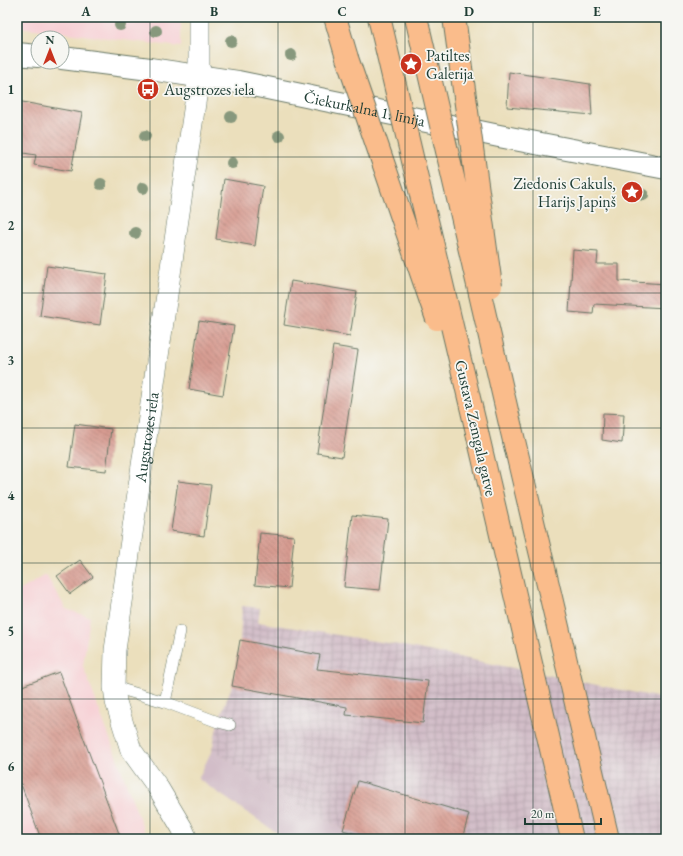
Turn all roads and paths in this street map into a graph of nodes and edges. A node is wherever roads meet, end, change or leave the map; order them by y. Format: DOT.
graph roads {
  1 [pos="199,17"];
  2 [pos="335,17"];
  3 [pos="379,17"];
  4 [pos="416,17"];
  5 [pos="454,17"];
  6 [pos="17,54"];
  7 [pos="30,55"];
  8 [pos="70,59"];
  9 [pos="199,76"];
  10 [pos="666,168"];
  11 [pos="511,428"];
  12 [pos="476,432"];
  13 [pos="180,631"];
  14 [pos="114,687"];
  15 [pos="165,702"];
  16 [pos="230,725"];
  17 [pos="187,839"];
  18 [pos="572,839"];
  19 [pos="608,839"];
  1 -- 9 [label="street, Augstrozes iela"];
  2 -- 12 [label="main road, bridge"];
  3 -- 12 [label="main road, Gustava Zemgala gatve, bridge"];
  4 -- 11 [label="main road, bridge"];
  5 -- 11 [label="main road, bridge"];
  6 -- 7 [label="street"];
  8 -- 9 [label="street, Čiekurkalna 1. līnija"];
  9 -- 10 [label="street, Čiekurkalna 1. līnija"];
  9 -- 14 [label="street, Augstrozes iela"];
  11 -- 19 [label="main road"];
  12 -- 18 [label="main road, Gustava Zemgala gatve"];
  13 -- 15 [label="lane"];
  14 -- 15 [label="lane"];
  14 -- 17 [label="street, Augstrozes iela"];
  15 -- 16 [label="lane"];
}
